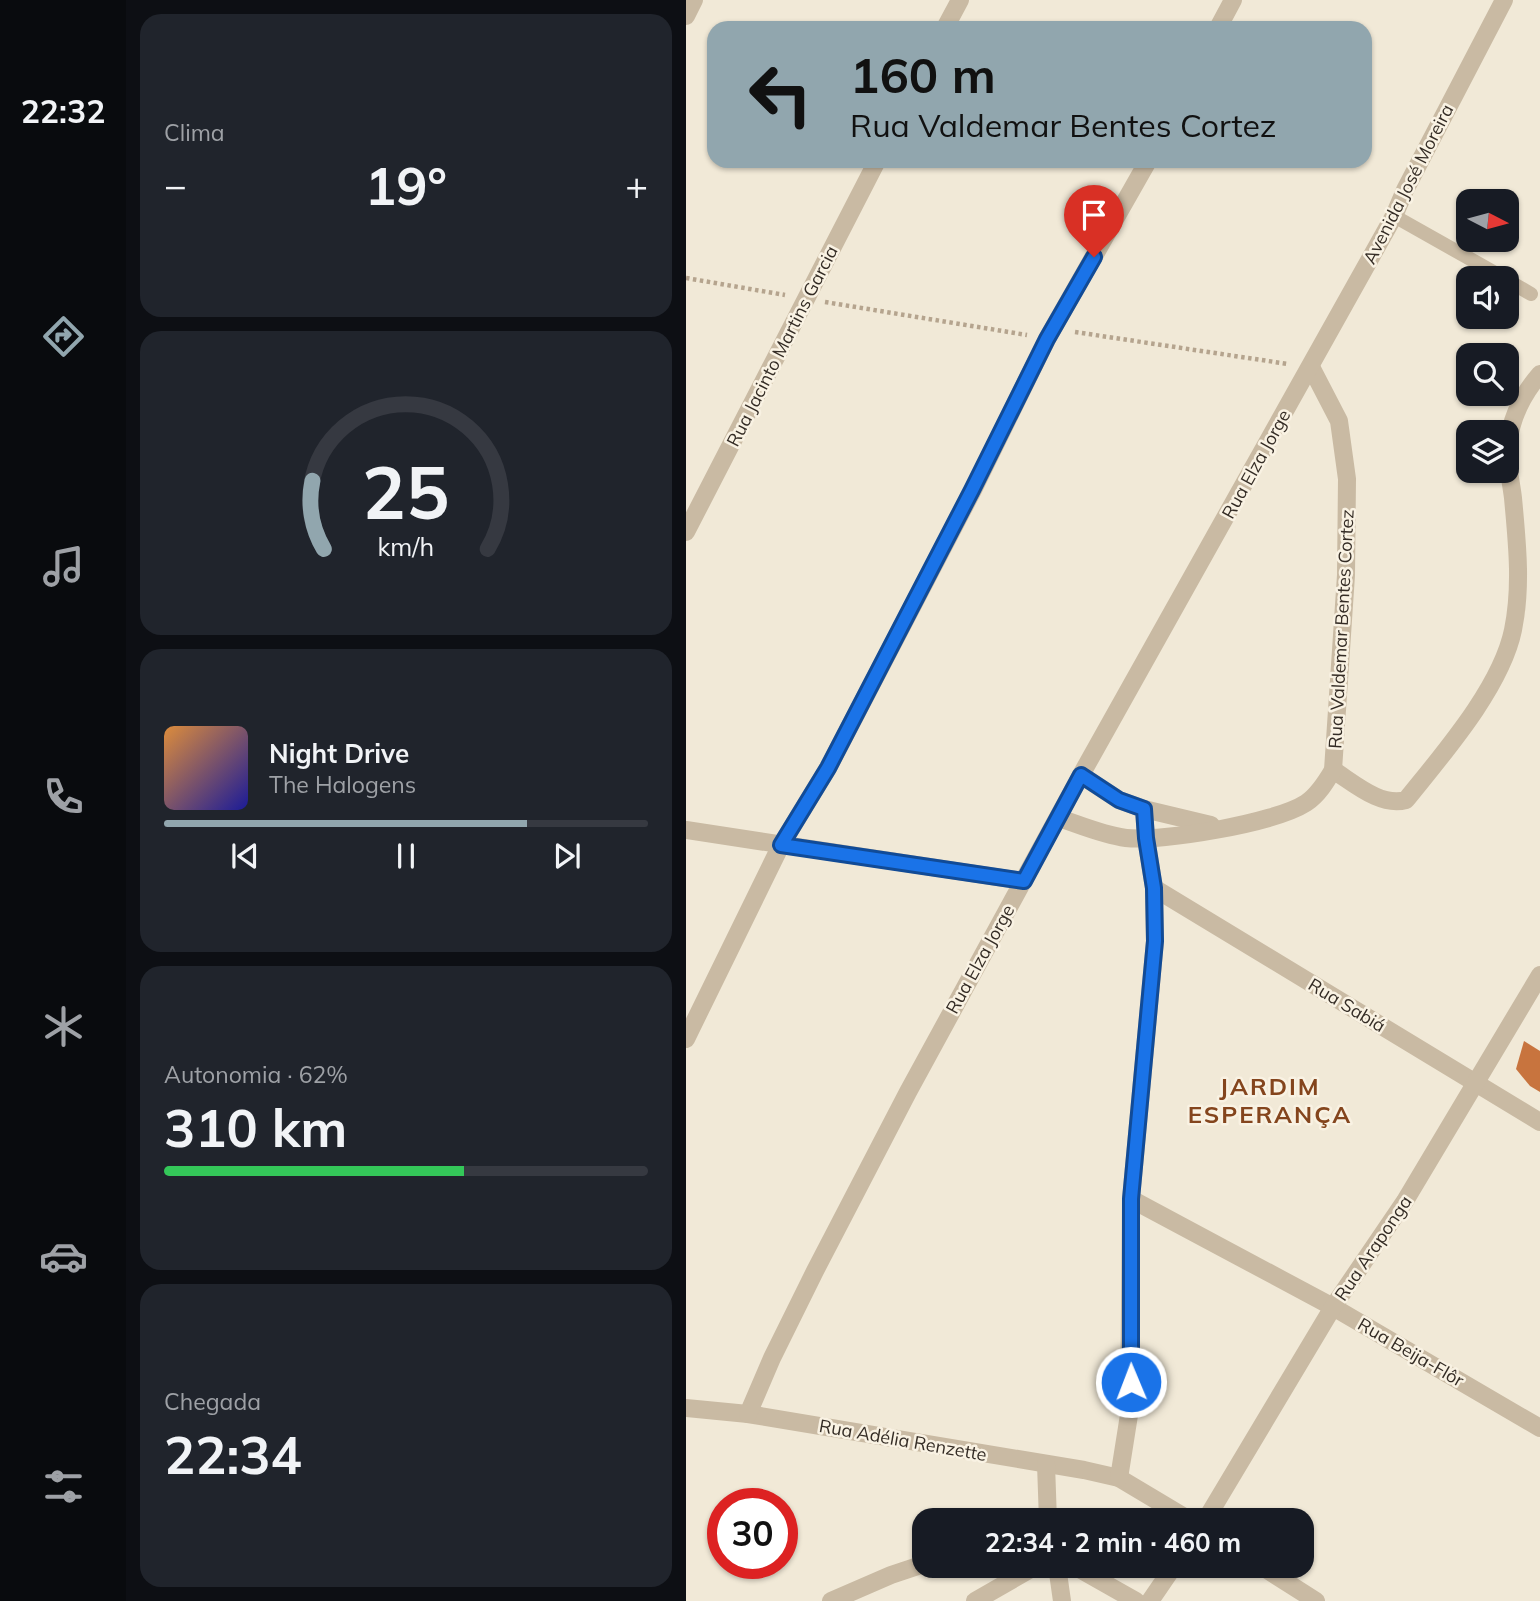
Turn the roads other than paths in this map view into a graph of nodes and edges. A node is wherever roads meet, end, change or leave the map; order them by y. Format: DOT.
graph roads {
  1 [pos="694,0"];
  2 [pos="960,0"];
  3 [pos="1233,0"];
  4 [pos="1504,0"];
  5 [pos="686,16"];
  6 [pos="949,21"];
  7 [pos="1222,21"];
  8 [pos="873,168"];
  9 [pos="1144,168"];
  10 [pos="1394,216"];
  11 [pos="1482,266"];
  12 [pos="1519,287"];
  13 [pos="1531,293"];
  14 [pos="1311,367"];
  15 [pos="1540,374"];
  16 [pos="686,531"];
  17 [pos="1333,770"];
  18 [pos="1081,775"];
  19 [pos="1144,809"];
  20 [pos="1059,818"];
  21 [pos="1225,828"];
  22 [pos="686,830"];
  23 [pos="1146,838"];
  24 [pos="781,845"];
  25 [pos="1024,881"];
  26 [pos="1154,888"];
  27 [pos="1540,975"];
  28 [pos="686,1039"];
  29 [pos="1476,1084"];
  30 [pos="1540,1122"];
  31 [pos="1131,1199"];
  32 [pos="1333,1307"];
  33 [pos="686,1408"];
  34 [pos="748,1414"];
  35 [pos="1540,1428"];
  36 [pos="1046,1464"];
  37 [pos="1119,1478"];
  38 [pos="1048,1508"];
  39 [pos="1169,1508"];
  40 [pos="1213,1508"];
  41 [pos="912,1568"];
  42 [pos="1016,1578"];
  43 [pos="1059,1578"];
  44 [pos="1095,1578"];
  45 [pos="1166,1578"];
  46 [pos="1280,1578"];
  47 [pos="831,1601"];
  48 [pos="975,1601"];
  49 [pos="1062,1601"];
  50 [pos="1136,1601"];
  51 [pos="1150,1601"];
  52 [pos="1316,1601"];
  1 -- 5 [label="street"];
  2 -- 6 [label="street"];
  3 -- 7 [label="street"];
  4 -- 10 [label="street, Avenida José Moreira"];
  8 -- 16 [label="street, Rua Jacinto Martins Garcia"];
  9 -- 24 [label="street"];
  10 -- 11 [label="lane"];
  10 -- 14 [label="street, Avenida José Moreira"];
  12 -- 13 [label="lane"];
  14 -- 17 [label="street, Rua Valdemar Bentes Cortez"];
  14 -- 18 [label="street, Rua Elza Jorge"];
  15 -- 17 [label="street"];
  17 -- 21 [label="street, Rua Valdemar Bentes Cortez"];
  18 -- 19 [label="street, Rua Valdemar Bentes Cortez"];
  18 -- 20 [label="street, Rua Elza Jorge"];
  19 -- 21 [label="street, Rua Valdemar Bentes Cortez"];
  19 -- 23 [label="street"];
  20 -- 23 [label="street, Rua Valdemar Bentes Cortez"];
  20 -- 25 [label="street, Rua Elza Jorge"];
  21 -- 23 [label="street, Rua Valdemar Bentes Cortez"];
  22 -- 24 [label="street"];
  23 -- 26 [label="street"];
  24 -- 25 [label="street"];
  24 -- 28 [label="street"];
  25 -- 34 [label="street, Rua Elza Jorge"];
  26 -- 29 [label="street, Rua Sabiá"];
  26 -- 31 [label="street"];
  27 -- 29 [label="street, Rua Araponga"];
  29 -- 30 [label="street, Rua Sabiá"];
  29 -- 32 [label="street, Rua Araponga"];
  31 -- 32 [label="street, Rua Beija-Flôr"];
  31 -- 37 [label="street"];
  32 -- 35 [label="street, Rua Beija-Flôr"];
  32 -- 40 [label="street, Rua Araponga"];
  33 -- 34 [label="street, Rua Adélia Renzette"];
  34 -- 36 [label="street, Rua Adélia Renzette"];
  36 -- 37 [label="street, Rua Adélia Renzette"];
  36 -- 38 [label="street"];
  37 -- 39 [label="street, Rua Adélia Renzette"];
  41 -- 47 [label="street"];
  42 -- 48 [label="street"];
  43 -- 49 [label="street"];
  44 -- 50 [label="street"];
  45 -- 51 [label="street"];
  46 -- 52 [label="street"];
}
